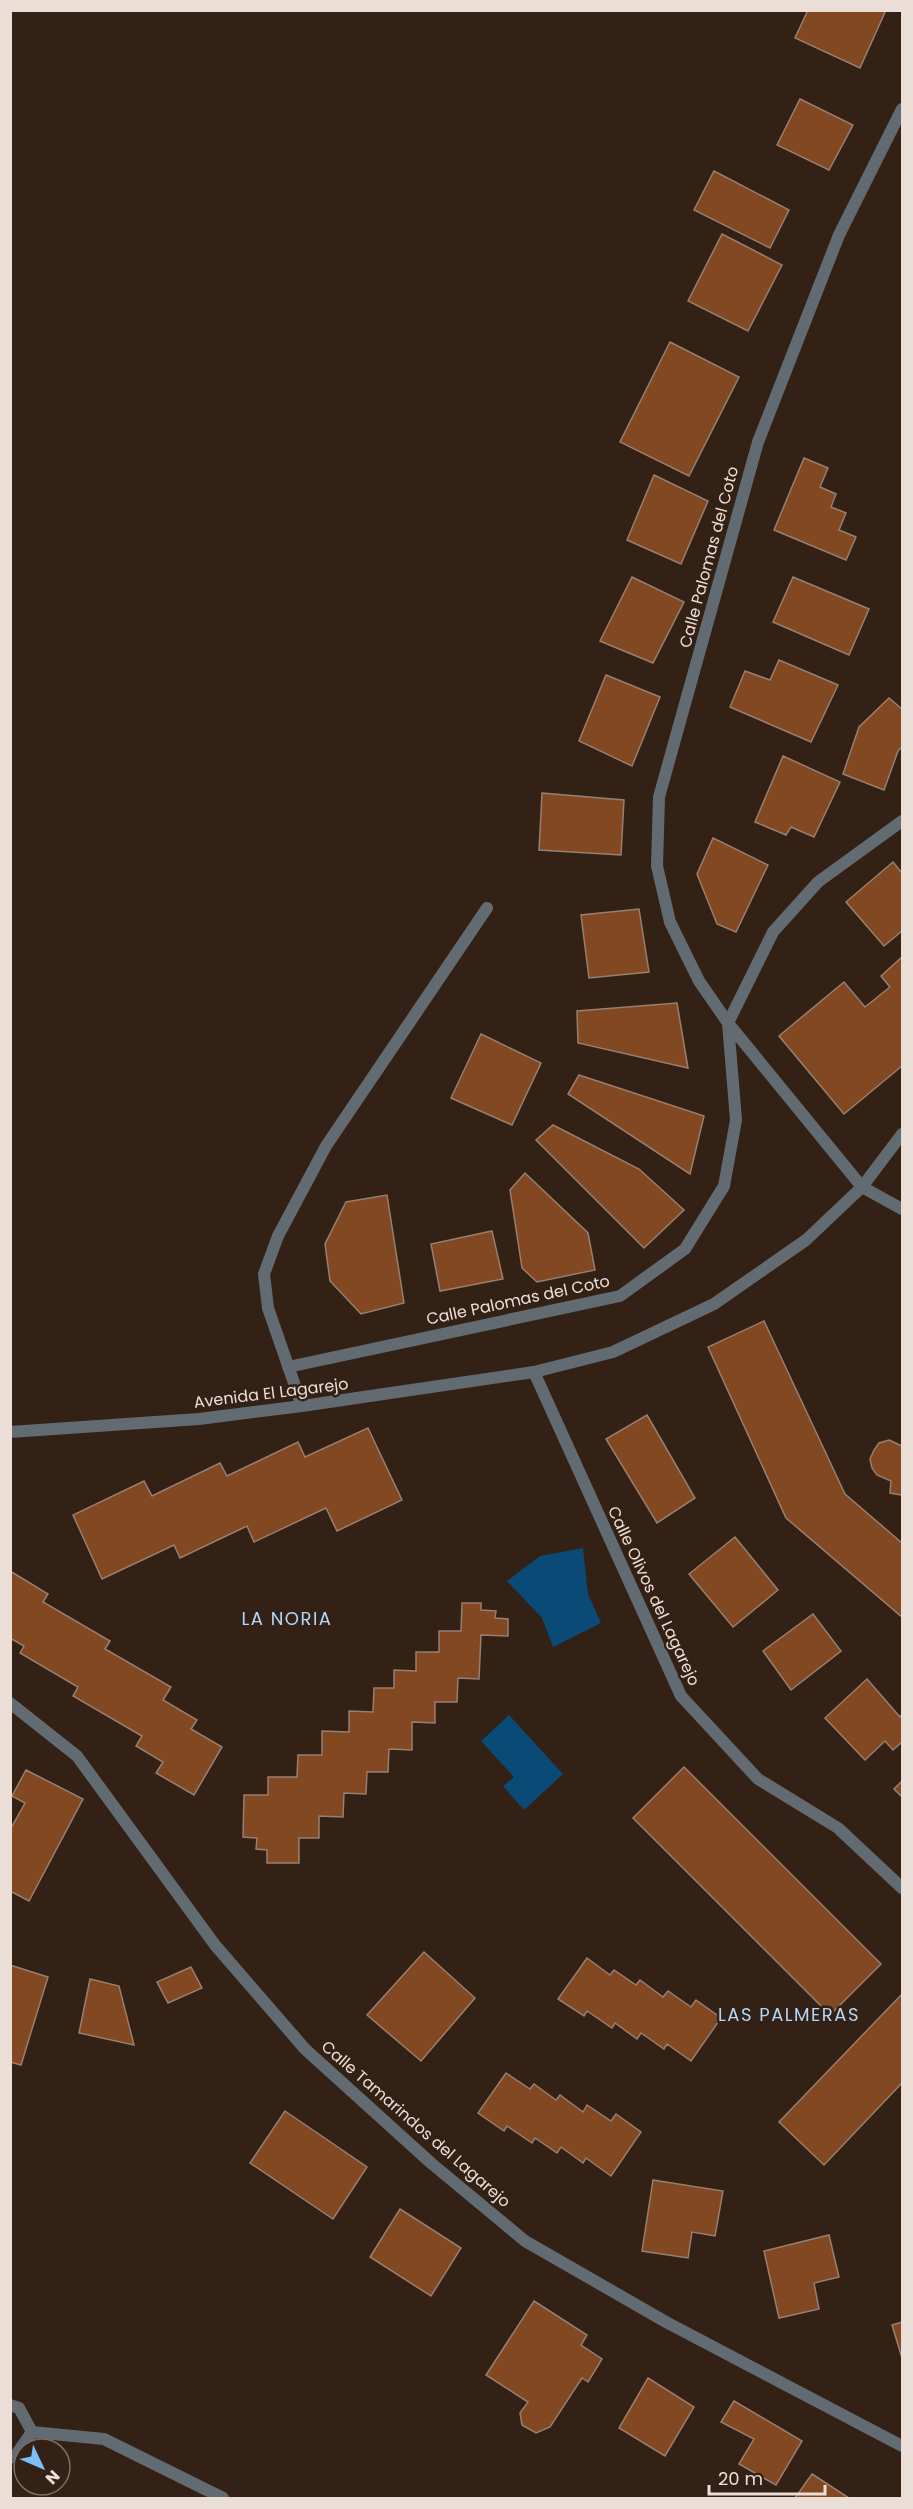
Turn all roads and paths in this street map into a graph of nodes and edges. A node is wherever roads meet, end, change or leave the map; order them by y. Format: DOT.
graph roads {
  1 [pos="903,109"];
  2 [pos="903,821"];
  3 [pos="487,908"];
  4 [pos="728,1023"];
  5 [pos="903,1134"];
  6 [pos="862,1187"];
  7 [pos="903,1209"];
  8 [pos="288,1367"];
  9 [pos="534,1372"];
  10 [pos="302,1406"];
  11 [pos="10,1432"];
  12 [pos="10,1703"];
  13 [pos="903,1888"];
  14 [pos="10,2404"];
  15 [pos="32,2432"];
  16 [pos="903,2446"];
  17 [pos="10,2458"];
  18 [pos="223,2499"];
  1 -- 4 [label="street, Calle Palomas del Coto"];
  2 -- 4 [label="street"];
  3 -- 8 [label="street"];
  4 -- 6 [label="street, Calle Palomas del Coto"];
  4 -- 8 [label="street, Calle Palomas del Coto"];
  5 -- 6 [label="street, Avenida El Lagarejo"];
  6 -- 7 [label="street"];
  6 -- 9 [label="street, Avenida El Lagarejo"];
  8 -- 10 [label="street"];
  9 -- 10 [label="street, Avenida El Lagarejo"];
  9 -- 13 [label="street, Calle Olivos del Lagarejo"];
  10 -- 11 [label="street, Avenida El Lagarejo"];
  12 -- 16 [label="street, Calle Tamarindos del Lagarejo"];
  14 -- 15 [label="street"];
  15 -- 17 [label="street"];
  15 -- 18 [label="street"];
}
